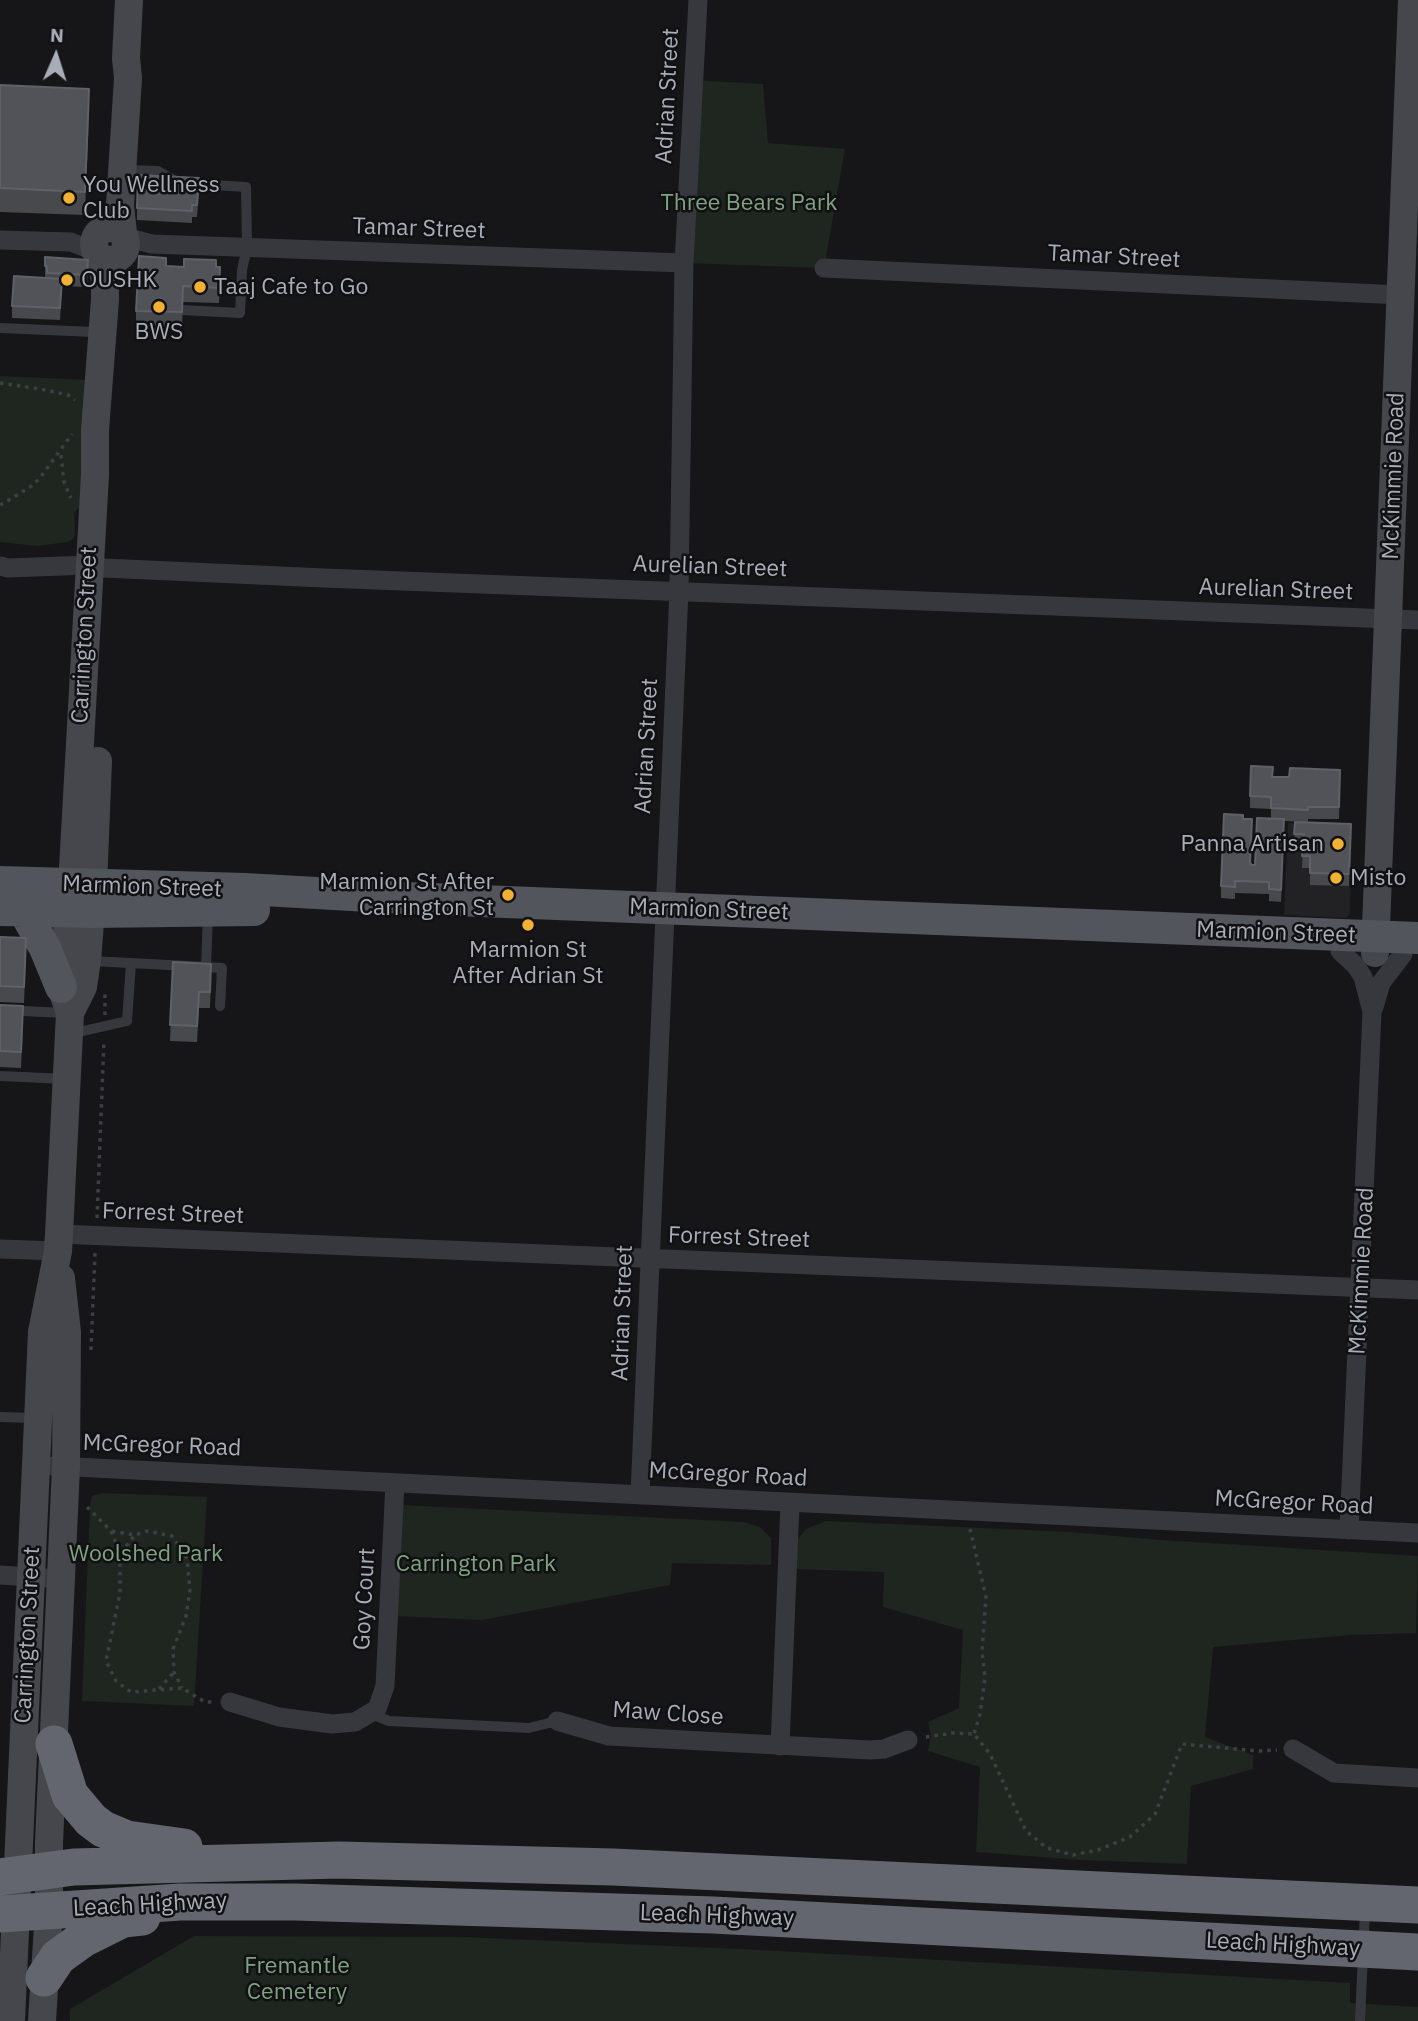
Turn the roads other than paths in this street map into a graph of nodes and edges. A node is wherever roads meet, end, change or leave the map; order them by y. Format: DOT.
graph roads {
  1 [pos="115,0"];
  2 [pos="129,0"];
  3 [pos="698,0"];
  4 [pos="1412,0"];
  5 [pos="122,170"];
  6 [pos="0,240"];
  7 [pos="106,244"];
  8 [pos="247,247"];
  9 [pos="684,263"];
  10 [pos="824,268"];
  11 [pos="1401,295"];
  12 [pos="182,310"];
  13 [pos="0,328"];
  14 [pos="94,332"];
  15 [pos="0,566"];
  16 [pos="97,567"];
  17 [pos="679,590"];
  18 [pos="1388,619"];
  19 [pos="1418,620"];
  20 [pos="0,882"];
  21 [pos="81,899"];
  22 [pos="12,910"];
  23 [pos="208,911"];
  24 [pos="664,916"];
  25 [pos="1398,947"];
  26 [pos="1340,951"];
  27 [pos="96,961"];
  28 [pos="131,963"];
  29 [pos="206,967"];
  30 [pos="220,1006"];
  31 [pos="0,1010"];
  32 [pos="66,1012"];
  33 [pos="1372,1012"];
  34 [pos="0,1076"];
  35 [pos="66,1079"];
  36 [pos="58,1242"];
  37 [pos="0,1249"];
  38 [pos="650,1259"];
  39 [pos="1361,1288"];
  40 [pos="1418,1290"];
  41 [pos="0,1417"];
  42 [pos="39,1418"];
  43 [pos="36,1465"];
  44 [pos="66,1467"];
  45 [pos="395,1483"];
  46 [pos="640,1495"];
  47 [pos="790,1504"];
  48 [pos="1349,1530"];
  49 [pos="1418,1533"];
  50 [pos="0,1575"];
  51 [pos="30,1577"];
  52 [pos="61,1579"];
  53 [pos="230,1702"];
  54 [pos="371,1714"];
  55 [pos="556,1721"];
  56 [pos="908,1740"];
  57 [pos="54,1744"];
  58 [pos="780,1746"];
  59 [pos="1293,1749"];
  60 [pos="1418,1778"];
  61 [pos="339,1860"];
  62 [pos="22,1874"];
  63 [pos="296,1902"];
  64 [pos="1366,1902"];
  65 [pos="1418,1905"];
  66 [pos="22,1912"];
  67 [pos="1363,1949"];
  68 [pos="1418,1952"];
  69 [pos="44,1978"];
  70 [pos="11,2021"];
  71 [pos="42,2021"];
  72 [pos="1360,2021"];
  1 -- 7 [label="main road, Carrington Street"];
  2 -- 5 [label="main road, Carrington Street"];
  3 -- 9 [label="street, Adrian Street"];
  4 -- 11 [label="main road, McKimmie Road"];
  5 -- 7 [label="main road, Carrington Street"];
  5 -- 8 [label="lane"];
  6 -- 7 [label="street, Tamar Street"];
  7 -- 8 [label="street, Tamar Street"];
  7 -- 16 [label="main road, Carrington Street"];
  8 -- 9 [label="street, Tamar Street"];
  8 -- 12 [label="lane"];
  9 -- 17 [label="street, Adrian Street"];
  10 -- 11 [label="street, Tamar Street"];
  11 -- 18 [label="main road, McKimmie Road"];
  13 -- 14 [label="lane"];
  15 -- 16 [label="street, Aurelian Street"];
  16 -- 17 [label="street, Aurelian Street"];
  16 -- 21 [label="main road, Carrington Street"];
  17 -- 18 [label="street, Aurelian Street"];
  17 -- 24 [label="street, Adrian Street"];
  18 -- 19 [label="street, Aurelian Street"];
  18 -- 25 [label="main road, McKimmie Road"];
  20 -- 21 [label="main road, Marmion Street"];
  21 -- 22 [label="main road, Marmion Street"];
  21 -- 23 [label="main road, Marmion Street"];
  21 -- 24 [label="main road, Marmion Street"];
  21 -- 27 [label="main road, Carrington Street"];
  21 -- 32 [label="main road, Carrington Street"];
  22 -- 32 [label="main road"];
  23 -- 24 [label="main road, Marmion Street"];
  23 -- 29 [label="lane"];
  24 -- 25 [label="main road, Marmion Street"];
  24 -- 26 [label="main road, Marmion Street"];
  24 -- 38 [label="street, Adrian Street"];
  25 -- 26 [label="main road, Marmion Street"];
  25 -- 33 [label="street, McKimmie Road"];
  26 -- 33 [label="street, McKimmie Road"];
  27 -- 28 [label="lane"];
  27 -- 32 [label="main road, Carrington Street"];
  28 -- 29 [label="lane"];
  28 -- 32 [label="lane"];
  29 -- 30 [label="lane"];
  31 -- 32 [label="lane"];
  32 -- 35 [label="main road, Carrington Street"];
  33 -- 39 [label="street, McKimmie Road"];
  34 -- 35 [label="lane"];
  35 -- 36 [label="main road, Carrington Street"];
  36 -- 37 [label="street, Forrest Street"];
  36 -- 38 [label="street, Forrest Street"];
  36 -- 42 [label="main road, Carrington Street"];
  36 -- 44 [label="main road, Carrington Street"];
  38 -- 39 [label="street, Forrest Street"];
  38 -- 46 [label="street, Adrian Street"];
  39 -- 40 [label="street, Forrest Street"];
  39 -- 48 [label="street, McKimmie Road"];
  41 -- 42 [label="lane"];
  42 -- 43 [label="main road, Carrington Street"];
  43 -- 44 [label="street, McGregor Road"];
  43 -- 51 [label="main road, Carrington Street"];
  44 -- 45 [label="street, McGregor Road"];
  44 -- 52 [label="main road, Carrington Street"];
  45 -- 46 [label="street, McGregor Road"];
  45 -- 54 [label="street, Goy Court"];
  46 -- 47 [label="street, McGregor Road"];
  47 -- 48 [label="street, McGregor Road"];
  47 -- 58 [label="street"];
  48 -- 49 [label="street, McGregor Road"];
  50 -- 51 [label="street"];
  51 -- 52 [label="street"];
  51 -- 62 [label="main road, Carrington Street"];
  52 -- 57 [label="main road, Carrington Street"];
  53 -- 54 [label="street"];
  54 -- 55 [label="lane, Maw Close"];
  55 -- 58 [label="street, Maw Close"];
  56 -- 58 [label="street, Maw Close"];
  57 -- 61 [label="highway"];
  57 -- 62 [label="main road, Carrington Street"];
  59 -- 60 [label="street"];
  61 -- 62 [label="highway, Leach Highway"];
  61 -- 64 [label="highway, Leach Highway"];
  62 -- 66 [label="main road, Carrington Street"];
  63 -- 66 [label="highway, Leach Highway"];
  63 -- 67 [label="highway, Leach Highway"];
  63 -- 69 [label="highway"];
  64 -- 65 [label="highway, Leach Highway"];
  64 -- 67 [label="lane"];
  66 -- 69 [label="main road, Carrington Street"];
  66 -- 70 [label="main road, Carrington Street"];
  67 -- 68 [label="highway, Leach Highway"];
  67 -- 72 [label="lane"];
  69 -- 71 [label="main road, Carrington Street"];
}
